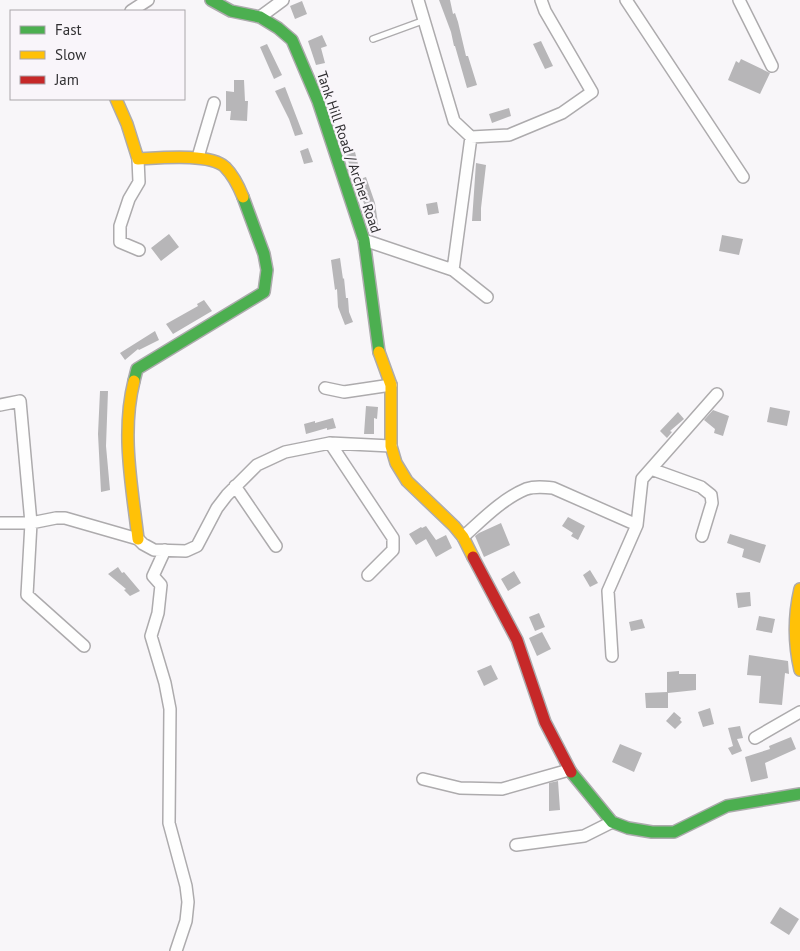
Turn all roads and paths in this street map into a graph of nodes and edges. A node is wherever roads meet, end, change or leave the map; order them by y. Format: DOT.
graph roads {
  1 [pos="148,0"];
  2 [pos="211,0"];
  3 [pos="283,0"];
  4 [pos="418,0"];
  5 [pos="542,0"];
  6 [pos="626,0"];
  7 [pos="739,0"];
  8 [pos="132,10"];
  9 [pos="260,16"];
  10 [pos="425,20"];
  11 [pos="373,39"];
  12 [pos="772,66"];
  13 [pos="116,100"];
  14 [pos="214,103"];
  15 [pos="471,137"];
  16 [pos="198,157"];
  17 [pos="138,159"];
  18 [pos="743,177"];
  19 [pos="364,240"];
  20 [pos="140,250"];
  21 [pos="453,270"];
  22 [pos="487,297"];
  23 [pos="391,385"];
  24 [pos="325,388"];
  25 [pos="717,394"];
  26 [pos="0,405"];
  27 [pos="330,443"];
  28 [pos="391,446"];
  29 [pos="650,469"];
  30 [pos="235,486"];
  31 [pos="0,523"];
  32 [pos="31,523"];
  33 [pos="638,525"];
  34 [pos="702,536"];
  35 [pos="463,537"];
  36 [pos="138,540"];
  37 [pos="276,546"];
  38 [pos="165,550"];
  39 [pos="368,575"];
  40 [pos="800,589"];
  41 [pos="84,646"];
  42 [pos="612,656"];
  43 [pos="799,667"];
  44 [pos="800,712"];
  45 [pos="754,738"];
  46 [pos="569,770"];
  47 [pos="423,779"];
  48 [pos="800,794"];
  49 [pos="612,822"];
  50 [pos="516,846"];
  51 [pos="176,951"];
  1 -- 8 [label="street"];
  2 -- 9 [label="street, Tank Hill Road / Archer Road"];
  3 -- 9 [label="street"];
  4 -- 10 [label="street"];
  5 -- 15 [label="street"];
  6 -- 18 [label="street"];
  7 -- 12 [label="street"];
  9 -- 19 [label="street, Tank Hill Road / Archer Road"];
  10 -- 11 [label="lane"];
  10 -- 15 [label="street"];
  13 -- 17 [label="street"];
  14 -- 16 [label="street"];
  15 -- 21 [label="street"];
  16 -- 17 [label="street"];
  16 -- 36 [label="street"];
  17 -- 20 [label="street"];
  19 -- 21 [label="street"];
  19 -- 23 [label="street, Tank Hill Road / Archer Road"];
  21 -- 22 [label="street"];
  23 -- 24 [label="street"];
  23 -- 28 [label="street, Tank Hill Road / Archer Road"];
  25 -- 29 [label="street"];
  26 -- 32 [label="street"];
  27 -- 28 [label="street"];
  27 -- 30 [label="street"];
  27 -- 39 [label="street"];
  28 -- 35 [label="street, Tank Hill Road / Archer Road"];
  29 -- 33 [label="street"];
  29 -- 34 [label="street"];
  30 -- 37 [label="street"];
  30 -- 38 [label="street"];
  31 -- 32 [label="street"];
  32 -- 36 [label="street"];
  32 -- 41 [label="street"];
  33 -- 35 [label="street"];
  33 -- 42 [label="street"];
  35 -- 46 [label="street, Tank Hill Road / Archer Road"];
  36 -- 38 [label="street"];
  38 -- 51 [label="street"];
  40 -- 43 [label="street"];
  44 -- 45 [label="street"];
  46 -- 47 [label="street"];
  46 -- 49 [label="street, Tank Hill Road / Archer Road"];
  48 -- 49 [label="street"];
  49 -- 50 [label="street"];
}
